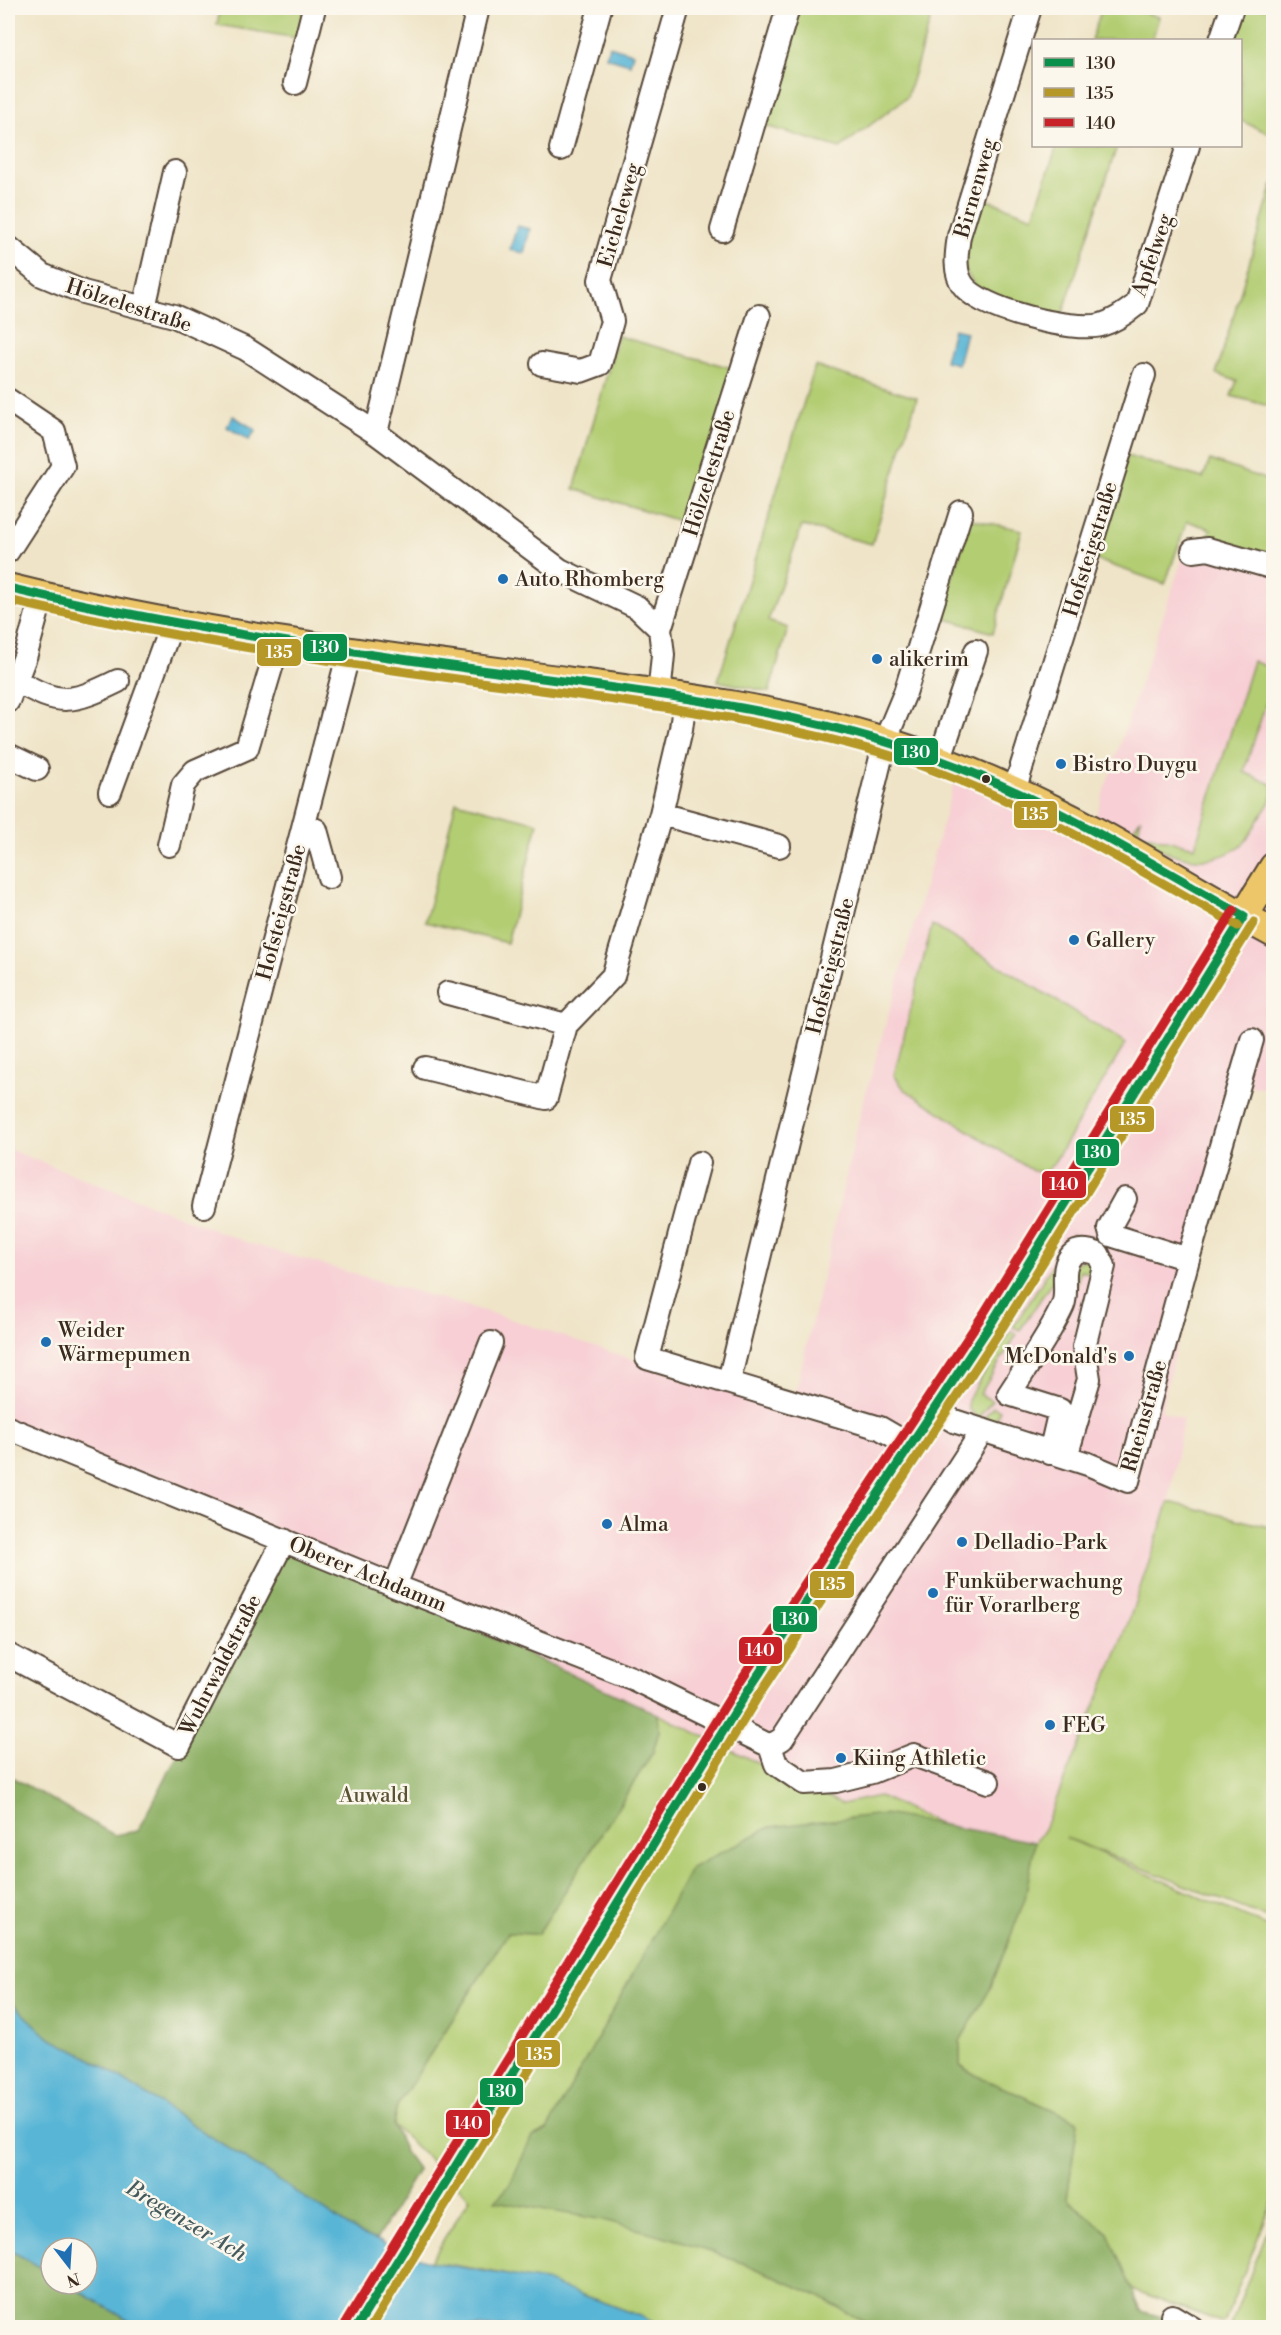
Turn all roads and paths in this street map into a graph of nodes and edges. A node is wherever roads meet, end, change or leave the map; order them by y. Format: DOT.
graph roads {
  1 [pos="314,8"];
  2 [pos="478,8"];
  3 [pos="600,8"];
  4 [pos="678,8"];
  5 [pos="788,8"];
  6 [pos="1030,8"];
  7 [pos="1232,8"];
  8 [pos="1221,39"];
  9 [pos="295,83"];
  10 [pos="1188,147"];
  11 [pos="561,149"];
  12 [pos="174,172"];
  13 [pos="722,230"];
  14 [pos="8,247"];
  15 [pos="144,308"];
  16 [pos="759,316"];
  17 [pos="1077,326"];
  18 [pos="542,364"];
  19 [pos="1144,375"];
  20 [pos="8,400"];
  21 [pos="376,434"];
  22 [pos="962,512"];
  23 [pos="8,551"];
  24 [pos="1193,551"];
  25 [pos="1274,568"];
  26 [pos="8,588"];
  27 [pos="42,596"];
  28 [pos="172,623"];
  29 [pos="660,629"];
  30 [pos="279,641"];
  31 [pos="976,651"];
  32 [pos="349,652"];
  33 [pos="16,680"];
  34 [pos="118,681"];
  35 [pos="672,697"];
  36 [pos="8,701"];
  37 [pos="885,741"];
  38 [pos="8,755"];
  39 [pos="939,761"];
  40 [pos="38,769"];
  41 [pos="1014,791"];
  42 [pos="110,792"];
  43 [pos="661,814"];
  44 [pos="304,825"];
  45 [pos="169,845"];
  46 [pos="779,846"];
  47 [pos="1274,867"];
  48 [pos="329,877"];
  49 [pos="1244,916"];
  50 [pos="1274,933"];
  51 [pos="448,993"];
  52 [pos="566,1025"];
  53 [pos="1252,1040"];
  54 [pos="425,1068"];
  55 [pos="699,1163"];
  56 [pos="1125,1199"];
  57 [pos="204,1206"];
  58 [pos="1188,1259"];
  59 [pos="491,1343"];
  60 [pos="729,1381"];
  61 [pos="935,1410"];
  62 [pos="8,1428"];
  63 [pos="983,1430"];
  64 [pos="911,1446"];
  65 [pos="1058,1455"];
  66 [pos="284,1540"];
  67 [pos="395,1586"];
  68 [pos="8,1655"];
  69 [pos="728,1723"];
  70 [pos="770,1746"];
  71 [pos="988,1782"];
  72 [pos="1172,2316"];
  73 [pos="356,2328"];
  74 [pos="1192,2328"];
  1 -- 9 [label="street"];
  2 -- 21 [label="street"];
  3 -- 11 [label="street"];
  4 -- 18 [label="street, Eicheleweg"];
  5 -- 13 [label="street"];
  6 -- 17 [label="street, Birnenweg"];
  7 -- 8 [label="street"];
  10 -- 17 [label="street, Apfelweg"];
  12 -- 15 [label="street"];
  14 -- 15 [label="street, Hölzelestraße"];
  15 -- 21 [label="street, Hölzelestraße"];
  16 -- 29 [label="street, Hölzelestraße"];
  19 -- 41 [label="street, Hofsteigstraße"];
  20 -- 23 [label="street"];
  21 -- 29 [label="street, Hölzelestraße"];
  22 -- 37 [label="street, Hofsteigstraße"];
  24 -- 25 [label="street"];
  26 -- 27 [label="main road"];
  27 -- 28 [label="main road"];
  27 -- 33 [label="street"];
  28 -- 30 [label="main road"];
  28 -- 42 [label="street"];
  29 -- 35 [label="street, Hölzelestraße"];
  30 -- 32 [label="main road"];
  30 -- 45 [label="street"];
  31 -- 39 [label="street"];
  32 -- 35 [label="main road"];
  32 -- 44 [label="street, Hofsteigstraße"];
  33 -- 34 [label="street"];
  33 -- 36 [label="street"];
  35 -- 37 [label="main road"];
  35 -- 43 [label="street"];
  37 -- 39 [label="main road"];
  37 -- 60 [label="street, Hofsteigstraße"];
  38 -- 40 [label="street"];
  39 -- 41 [label="main road"];
  41 -- 49 [label="main road"];
  43 -- 46 [label="street"];
  43 -- 52 [label="street"];
  44 -- 48 [label="street"];
  44 -- 57 [label="street, Hofsteigstraße"];
  47 -- 49 [label="main road"];
  49 -- 50 [label="main road"];
  49 -- 61 [label="main road"];
  51 -- 52 [label="street"];
  52 -- 54 [label="street"];
  53 -- 58 [label="street, Rheinstraße"];
  55 -- 60 [label="street"];
  56 -- 58 [label="street"];
  58 -- 65 [label="street, Rheinstraße"];
  59 -- 67 [label="street"];
  60 -- 64 [label="street"];
  61 -- 63 [label="street, Rheinstraße"];
  61 -- 64 [label="main road"];
  62 -- 66 [label="street, Oberer Achdamm"];
  63 -- 65 [label="street, Rheinstraße"];
  63 -- 70 [label="street"];
  64 -- 69 [label="main road"];
  65 -- 65 [label="street"];
  66 -- 67 [label="street, Oberer Achdamm"];
  66 -- 68 [label="street, Wuhrwaldstraße"];
  67 -- 69 [label="street, Oberer Achdamm"];
  69 -- 70 [label="street, Oberer Achdamm"];
  69 -- 73 [label="main road"];
  70 -- 71 [label="street"];
  72 -- 74 [label="street"];
}
